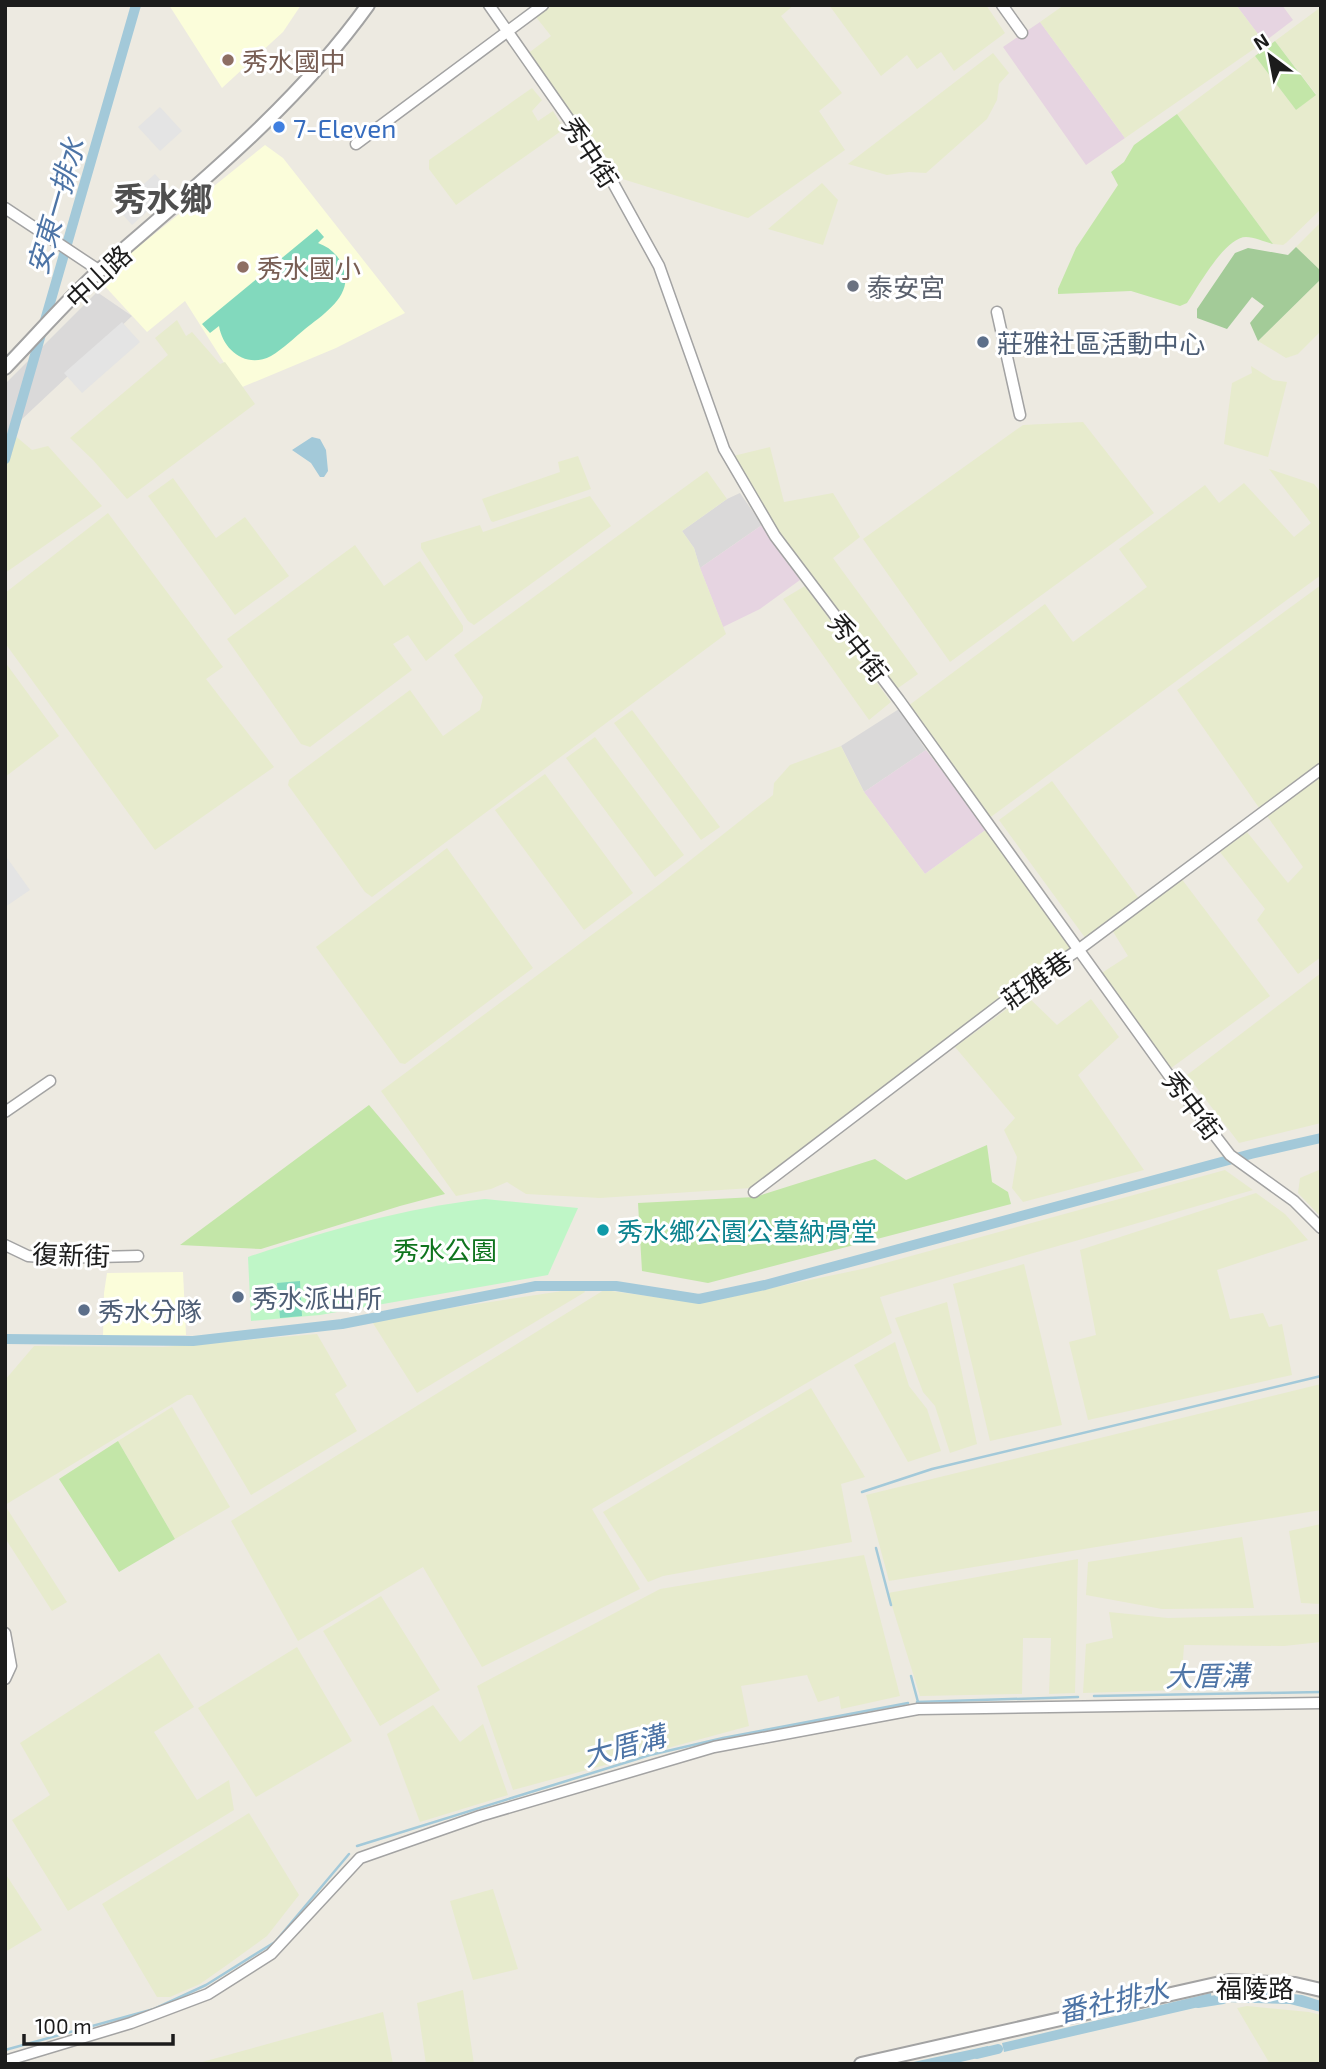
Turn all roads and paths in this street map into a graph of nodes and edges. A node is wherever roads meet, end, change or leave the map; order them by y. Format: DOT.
graph roads {
  1 [pos="368,5"];
  2 [pos="489,5"];
  3 [pos="544,5"];
  4 [pos="1002,5"];
  5 [pos="509,30"];
  6 [pos="1023,33"];
  7 [pos="356,144"];
  8 [pos="5,208"];
  9 [pos="100,271"];
  10 [pos="997,312"];
  11 [pos="5,368"];
  12 [pos="1020,415"];
  13 [pos="1321,769"];
  14 [pos="1078,950"];
  15 [pos="50,1081"];
  16 [pos="5,1112"];
  17 [pos="754,1192"];
  18 [pos="1321,1228"];
  19 [pos="5,1245"];
  20 [pos="138,1256"];
  21 [pos="5,1633"];
  22 [pos="5,1679"];
  23 [pos="1321,1703"];
  24 [pos="1321,1990"];
  25 [pos="5,2062"];
  26 [pos="12,2064"];
  27 [pos="861,2064"];
  1 -- 9 [label="street, 中山路"];
  2 -- 5 [label="street, 秀中街"];
  3 -- 5 [label="street"];
  4 -- 6 [label="street"];
  5 -- 7 [label="street"];
  5 -- 14 [label="street, 秀中街"];
  8 -- 9 [label="street"];
  9 -- 11 [label="street, 中山路"];
  10 -- 12 [label="street"];
  13 -- 14 [label="street, 莊雅巷"];
  14 -- 17 [label="street, 莊雅巷"];
  14 -- 18 [label="street, 秀中街"];
  15 -- 16 [label="street"];
  19 -- 20 [label="street, 復新街"];
  21 -- 22 [label="street"];
  23 -- 25 [label="street"];
  24 -- 27 [label="street, 福陵路"];
  25 -- 26 [label="street"];
}
